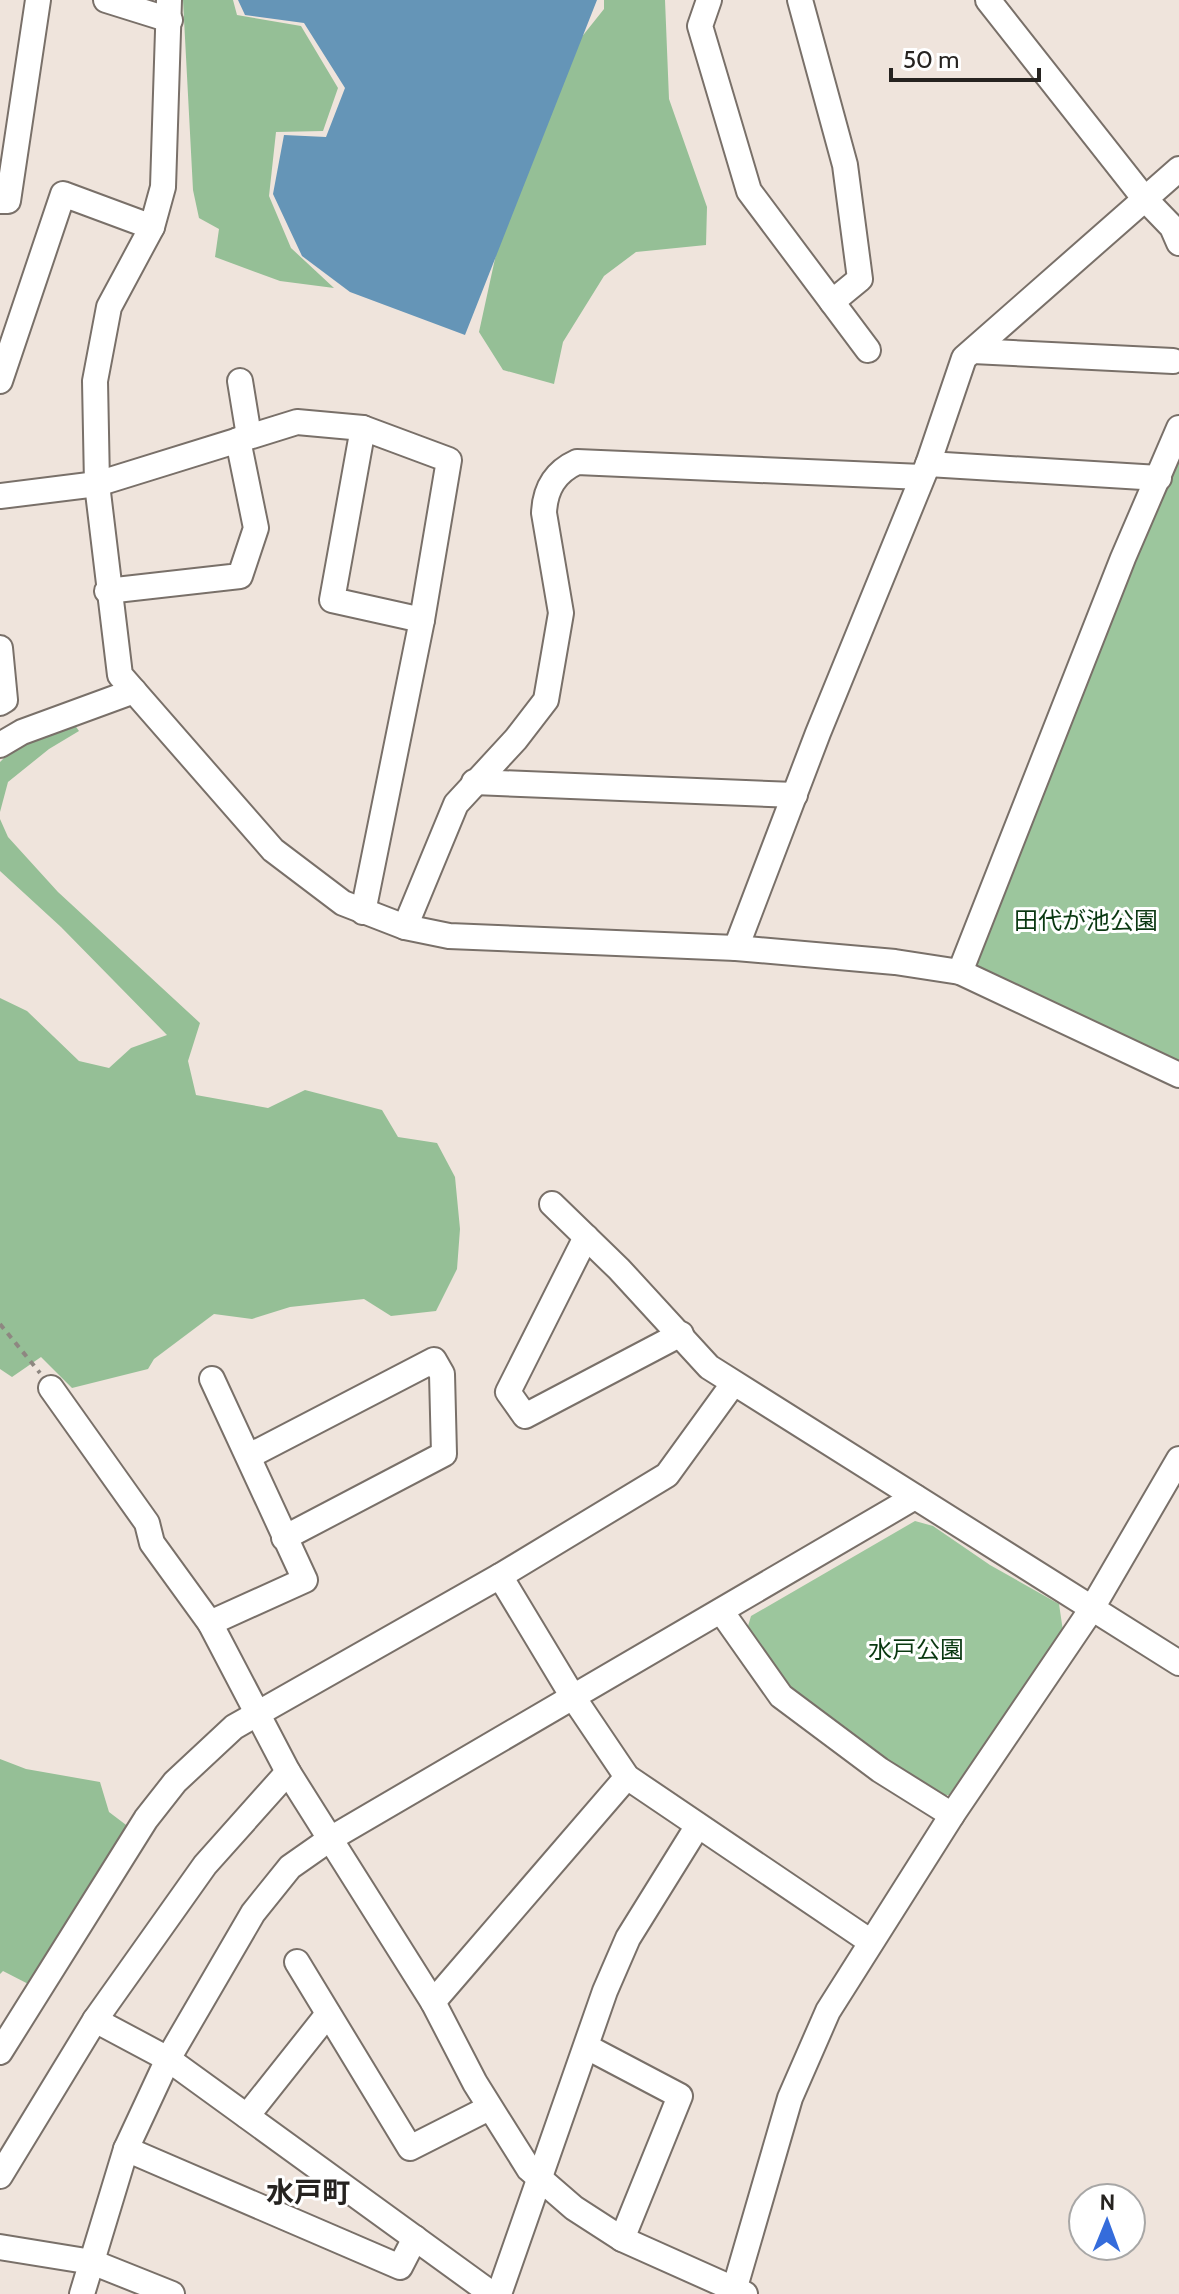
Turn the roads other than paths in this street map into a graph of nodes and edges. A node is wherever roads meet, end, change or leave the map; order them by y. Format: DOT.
graph roads {
  1 [pos="38,0"];
  2 [pos="106,0"];
  3 [pos="709,0"];
  4 [pos="800,0"];
  5 [pos="988,0"];
  6 [pos="169,10"];
  7 [pos="1179,169"];
  8 [pos="1144,198"];
  9 [pos="0,201"];
  10 [pos="152,227"];
  11 [pos="1179,243"];
  12 [pos="832,302"];
  13 [pos="868,350"];
  14 [pos="973,351"];
  15 [pos="1173,361"];
  16 [pos="0,381"];
  17 [pos="240,381"];
  18 [pos="363,428"];
  19 [pos="1179,428"];
  20 [pos="244,438"];
  21 [pos="925,471"];
  22 [pos="1159,478"];
  23 [pos="97,484"];
  24 [pos="0,496"];
  25 [pos="107,591"];
  26 [pos="422,620"];
  27 [pos="0,648"];
  28 [pos="134,691"];
  29 [pos="0,703"];
  30 [pos="0,745"];
  31 [pos="474,782"];
  32 [pos="795,795"];
  33 [pos="363,912"];
  34 [pos="405,927"];
  35 [pos="736,948"];
  36 [pos="960,972"];
  37 [pos="1179,1075"];
  38 [pos="552,1204"];
  39 [pos="586,1237"];
  40 [pos="681,1334"];
  41 [pos="212,1379"];
  42 [pos="733,1384"];
  43 [pos="51,1388"];
  44 [pos="249,1456"];
  45 [pos="1179,1459"];
  46 [pos="915,1497"];
  47 [pos="284,1538"];
  48 [pos="500,1576"];
  49 [pos="1091,1610"];
  50 [pos="721,1611"];
  51 [pos="210,1623"];
  52 [pos="1179,1663"];
  53 [pos="573,1697"];
  54 [pos="260,1713"];
  55 [pos="288,1772"];
  56 [pos="627,1777"];
  57 [pos="952,1815"];
  58 [pos="697,1827"];
  59 [pos="330,1839"];
  60 [pos="871,1942"];
  61 [pos="297,1962"];
  62 [pos="433,2002"];
  63 [pos="328,2014"];
  64 [pos="95,2020"];
  65 [pos="587,2047"];
  66 [pos="0,2052"];
  67 [pos="168,2059"];
  68 [pos="489,2108"];
  69 [pos="247,2116"];
  70 [pos="126,2149"];
  71 [pos="0,2176"];
  72 [pos="541,2177"];
  73 [pos="415,2238"];
  74 [pos="622,2239"];
  75 [pos="0,2247"];
  76 [pos="92,2262"];
  77 [pos="737,2292"];
  78 [pos="82,2294"];
  79 [pos="172,2294"];
  80 [pos="492,2294"];
  81 [pos="499,2294"];
  1 -- 9 [label="street"];
  2 -- 6 [label="street"];
  3 -- 12 [label="street"];
  4 -- 12 [label="street"];
  5 -- 8 [label="street"];
  6 -- 10 [label="street"];
  7 -- 8 [label="street"];
  8 -- 11 [label="street"];
  8 -- 14 [label="street"];
  10 -- 16 [label="street"];
  10 -- 23 [label="street"];
  12 -- 13 [label="street"];
  14 -- 15 [label="street"];
  14 -- 21 [label="street"];
  17 -- 20 [label="street"];
  18 -- 20 [label="street"];
  18 -- 26 [label="street"];
  18 -- 26 [label="street"];
  19 -- 22 [label="street"];
  20 -- 23 [label="street"];
  20 -- 25 [label="street"];
  21 -- 22 [label="street"];
  21 -- 31 [label="street"];
  21 -- 32 [label="street"];
  22 -- 36 [label="street"];
  23 -- 24 [label="street"];
  23 -- 25 [label="street"];
  25 -- 28 [label="street"];
  26 -- 33 [label="street"];
  27 -- 29 [label="street"];
  28 -- 30 [label="street"];
  28 -- 33 [label="street"];
  31 -- 32 [label="street"];
  31 -- 34 [label="street"];
  32 -- 35 [label="street"];
  33 -- 34 [label="street"];
  34 -- 35 [label="street"];
  35 -- 36 [label="street"];
  36 -- 37 [label="street"];
  38 -- 39 [label="street"];
  39 -- 40 [label="street"];
  39 -- 40 [label="street"];
  40 -- 42 [label="street"];
  41 -- 44 [label="street"];
  42 -- 46 [label="street"];
  42 -- 48 [label="street"];
  43 -- 51 [label="street"];
  44 -- 47 [label="street"];
  44 -- 47 [label="street"];
  45 -- 49 [label="street"];
  46 -- 49 [label="street"];
  46 -- 50 [label="street"];
  47 -- 51 [label="street"];
  48 -- 53 [label="street"];
  48 -- 54 [label="street"];
  49 -- 52 [label="street"];
  49 -- 57 [label="street"];
  50 -- 53 [label="street"];
  50 -- 57 [label="street"];
  51 -- 54 [label="street"];
  53 -- 56 [label="street"];
  53 -- 59 [label="street"];
  54 -- 55 [label="street"];
  54 -- 66 [label="street"];
  55 -- 59 [label="street"];
  55 -- 64 [label="street"];
  56 -- 58 [label="street"];
  56 -- 62 [label="street"];
  57 -- 60 [label="street"];
  58 -- 60 [label="street"];
  58 -- 65 [label="street"];
  59 -- 62 [label="street"];
  59 -- 67 [label="street"];
  60 -- 77 [label="street"];
  61 -- 63 [label="street"];
  62 -- 68 [label="street"];
  63 -- 68 [label="street"];
  63 -- 69 [label="street"];
  64 -- 67 [label="street"];
  64 -- 71 [label="street"];
  65 -- 72 [label="street"];
  65 -- 74 [label="street"];
  67 -- 69 [label="street"];
  67 -- 70 [label="street"];
  68 -- 72 [label="street"];
  69 -- 73 [label="street"];
  70 -- 73 [label="street"];
  70 -- 76 [label="street"];
  72 -- 74 [label="street"];
  72 -- 81 [label="street"];
  73 -- 80 [label="street"];
  74 -- 77 [label="street"];
  75 -- 76 [label="street"];
  76 -- 78 [label="street"];
  76 -- 79 [label="street"];
}
